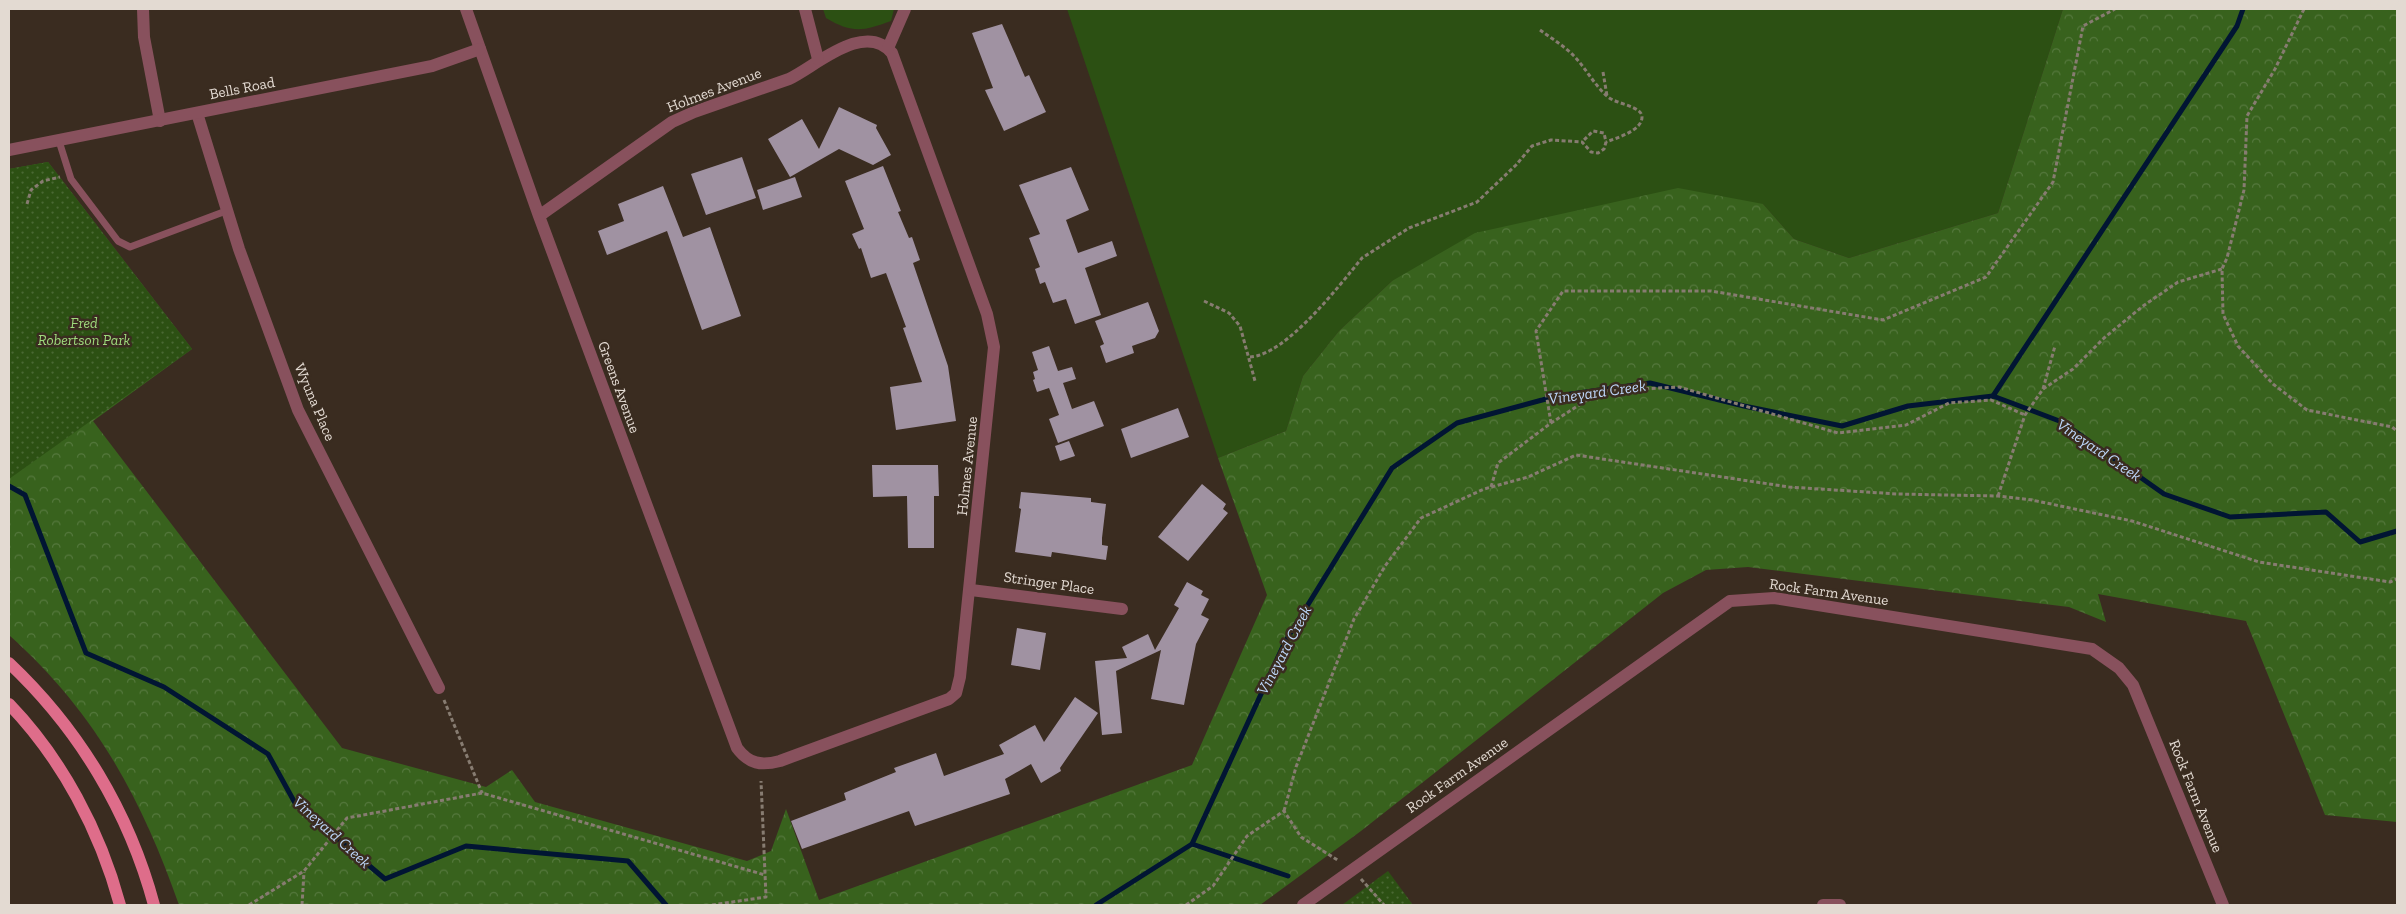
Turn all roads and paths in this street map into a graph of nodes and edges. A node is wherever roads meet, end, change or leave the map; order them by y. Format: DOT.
graph roads {
  1 [pos="143,9"];
  2 [pos="466,9"];
  3 [pos="805,9"];
  4 [pos="905,9"];
  5 [pos="2115,9"];
  6 [pos="2304,9"];
  7 [pos="1540,30"];
  8 [pos="888,48"];
  9 [pos="480,49"];
  10 [pos="818,59"];
  11 [pos="1603,72"];
  12 [pos="1607,97"];
  13 [pos="197,113"];
  14 [pos="160,121"];
  15 [pos="58,141"];
  16 [pos="1582,142"];
  17 [pos="1606,142"];
  18 [pos="9,150"];
  19 [pos="65,176"];
  20 [pos="27,204"];
  21 [pos="226,211"];
  22 [pos="539,216"];
  23 [pos="2222,269"];
  24 [pos="1204,301"];
  25 [pos="2055,346"];
  26 [pos="1250,357"];
  27 [pos="1255,381"];
  28 [pos="2043,389"];
  29 [pos="2025,415"];
  30 [pos="1551,423"];
  31 [pos="2397,431"];
  32 [pos="1491,487"];
  33 [pos="1998,496"];
  34 [pos="2397,579"];
  35 [pos="971,590"];
  36 [pos="1122,610"];
  37 [pos="9,663"];
  38 [pos="439,688"];
  39 [pos="9,704"];
  40 [pos="758,764"];
  41 [pos="761,782"];
  42 [pos="482,794"];
  43 [pos="1284,811"];
  44 [pos="1352,870"];
  45 [pos="304,872"];
  46 [pos="765,875"];
  47 [pos="120,905"];
  48 [pos="154,905"];
  49 [pos="249,905"];
  50 [pos="302,905"];
  51 [pos="712,905"];
  52 [pos="1186,905"];
  53 [pos="1303,905"];
  54 [pos="1384,905"];
  55 [pos="1823,905"];
  56 [pos="1840,905"];
  57 [pos="2223,905"];
  1 -- 14 [label="street"];
  2 -- 9 [label="street, Greens Avenue"];
  3 -- 10 [label="street"];
  4 -- 8 [label="street"];
  5 -- 30 [label="path"];
  6 -- 23 [label="path"];
  7 -- 12 [label="path"];
  8 -- 10 [label="street, Holmes Avenue"];
  8 -- 35 [label="street, Holmes Avenue"];
  9 -- 13 [label="street, Bells Road"];
  9 -- 22 [label="street, Greens Avenue"];
  10 -- 22 [label="street, Holmes Avenue"];
  11 -- 12 [label="path"];
  12 -- 17 [label="path"];
  13 -- 14 [label="street, Bells Road"];
  13 -- 21 [label="street, Wyuna Place"];
  14 -- 15 [label="street, Bells Road"];
  15 -- 18 [label="street, Bells Road"];
  15 -- 21 [label="lane"];
  16 -- 17 [label="path"];
  16 -- 17 [label="path"];
  16 -- 26 [label="path"];
  19 -- 20 [label="path"];
  21 -- 38 [label="street, Wyuna Place"];
  22 -- 40 [label="street, Greens Avenue"];
  23 -- 28 [label="path"];
  23 -- 31 [label="path"];
  24 -- 26 [label="path"];
  25 -- 28 [label="path"];
  26 -- 27 [label="path"];
  28 -- 29 [label="path"];
  29 -- 30 [label="path"];
  29 -- 33 [label="path"];
  30 -- 32 [label="path"];
  32 -- 33 [label="path"];
  32 -- 43 [label="path"];
  33 -- 34 [label="path"];
  35 -- 36 [label="street, Stringer Place"];
  35 -- 40 [label="street, Holmes Avenue"];
  37 -- 48 [label="main road"];
  38 -- 42 [label="path"];
  39 -- 47 [label="main road"];
  41 -- 46 [label="path"];
  42 -- 45 [label="path"];
  42 -- 46 [label="path"];
  43 -- 44 [label="path"];
  43 -- 52 [label="path"];
  44 -- 53 [label="street, Rock Farm Avenue"];
  44 -- 54 [label="path"];
  44 -- 57 [label="street, Rock Farm Avenue"];
  45 -- 49 [label="path"];
  45 -- 50 [label="path"];
  46 -- 51 [label="path"];
  55 -- 56 [label="street"];
}
